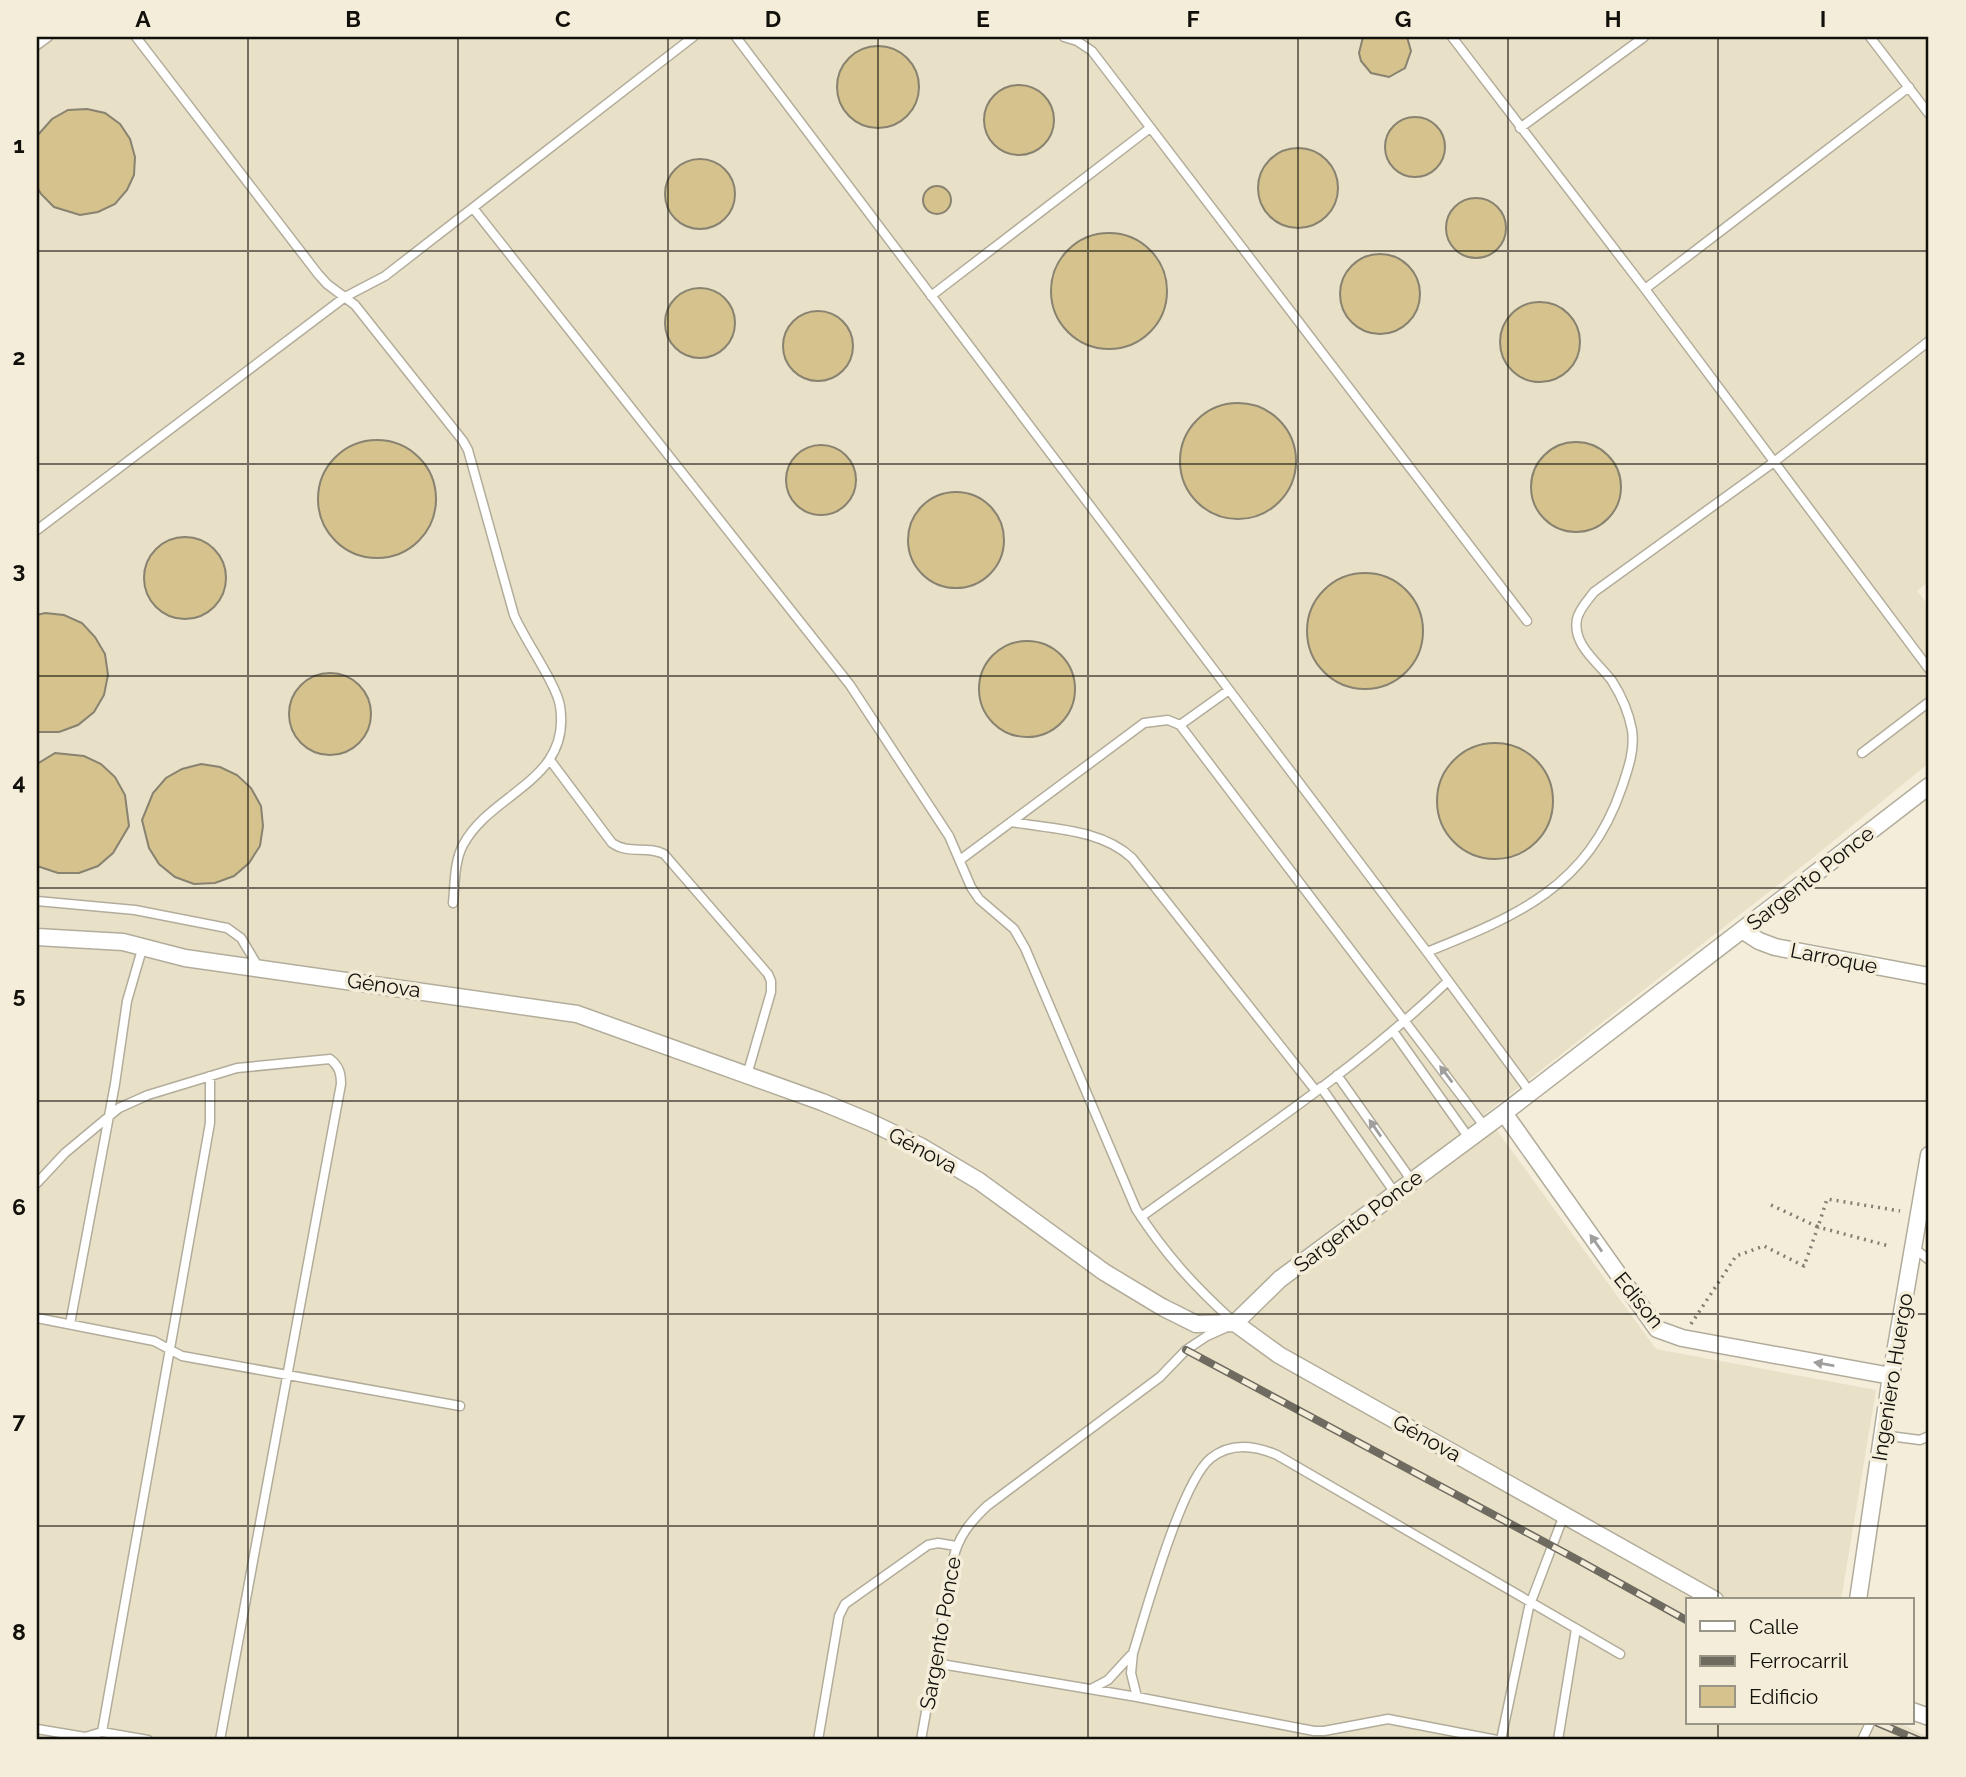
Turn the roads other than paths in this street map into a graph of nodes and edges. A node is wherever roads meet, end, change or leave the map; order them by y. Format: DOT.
graph roads {
  1 [pos="48,37"];
  2 [pos="136,37"];
  3 [pos="693,37"];
  4 [pos="736,37"];
  5 [pos="1064,37"];
  6 [pos="1451,37"];
  7 [pos="1644,37"];
  8 [pos="1870,37"];
  9 [pos="37,45"];
  10 [pos="1909,87"];
  11 [pos="1929,114"];
  12 [pos="1150,128"];
  13 [pos="1520,128"];
  14 [pos="473,208"];
  15 [pos="1645,289"];
  16 [pos="931,296"];
  17 [pos="345,297"];
  18 [pos="1929,341"];
  19 [pos="1774,462"];
  20 [pos="37,530"];
  21 [pos="1527,621"];
  22 [pos="1929,669"];
  23 [pos="1229,690"];
  24 [pos="1929,702"];
  25 [pos="1180,725"];
  26 [pos="1862,753"];
  27 [pos="550,760"];
  28 [pos="1929,786"];
  29 [pos="1011,822"];
  30 [pos="960,860"];
  31 [pos="37,901"];
  32 [pos="453,903"];
  33 [pos="1742,930"];
  34 [pos="37,937"];
  35 [pos="143,946"];
  36 [pos="1427,952"];
  37 [pos="259,968"];
  38 [pos="1929,976"];
  39 [pos="1448,981"];
  40 [pos="1406,1021"];
  41 [pos="1394,1031"];
  42 [pos="747,1075"];
  43 [pos="1337,1075"];
  44 [pos="210,1076"];
  45 [pos="1319,1089"];
  46 [pos="1530,1092"];
  47 [pos="1504,1113"];
  48 [pos="108,1117"];
  49 [pos="1485,1127"];
  50 [pos="1469,1138"];
  51 [pos="1929,1155"];
  52 [pos="1412,1181"];
  53 [pos="37,1183"];
  54 [pos="1395,1193"];
  55 [pos="1141,1217"];
  56 [pos="1913,1247"];
  57 [pos="1929,1260"];
  58 [pos="37,1318"];
  59 [pos="1235,1323"];
  60 [pos="71,1324"];
  61 [pos="170,1349"];
  62 [pos="288,1375"];
  63 [pos="1891,1376"];
  64 [pos="460,1406"];
  65 [pos="1882,1436"];
  66 [pos="1929,1436"];
  67 [pos="1563,1515"];
  68 [pos="956,1546"];
  69 [pos="1711,1598"];
  70 [pos="1858,1598"];
  71 [pos="1530,1602"];
  72 [pos="1576,1629"];
  73 [pos="1133,1653"];
  74 [pos="1620,1654"];
  75 [pos="935,1662"];
  76 [pos="1091,1689"];
  77 [pos="1138,1697"];
  78 [pos="1870,1724"];
  79 [pos="37,1729"];
  80 [pos="102,1732"];
  81 [pos="148,1740"];
  82 [pos="220,1740"];
  83 [pos="818,1740"];
  84 [pos="921,1740"];
  85 [pos="1499,1740"];
  86 [pos="1558,1740"];
  87 [pos="1862,1740"];
  1 -- 9 [label="lane"];
  2 -- 17 [label="lane"];
  3 -- 14 [label="lane"];
  4 -- 16 [label="lane"];
  5 -- 12 [label="lane"];
  6 -- 13 [label="lane"];
  7 -- 13 [label="lane"];
  8 -- 10 [label="lane"];
  10 -- 11 [label="lane"];
  10 -- 15 [label="lane"];
  12 -- 16 [label="lane"];
  12 -- 21 [label="lane"];
  13 -- 15 [label="lane"];
  14 -- 17 [label="lane"];
  14 -- 30 [label="lane"];
  15 -- 19 [label="lane"];
  16 -- 23 [label="lane"];
  17 -- 20 [label="lane"];
  17 -- 27 [label="lane"];
  18 -- 19 [label="lane"];
  19 -- 22 [label="lane"];
  19 -- 36 [label="lane"];
  23 -- 25 [label="lane"];
  23 -- 36 [label="lane"];
  24 -- 26 [label="lane"];
  25 -- 29 [label="lane"];
  25 -- 40 [label="lane"];
  27 -- 32 [label="lane"];
  27 -- 42 [label="lane"];
  28 -- 33 [label="street, Sargento Ponce"];
  29 -- 30 [label="lane"];
  29 -- 45 [label="lane"];
  30 -- 55 [label="lane"];
  31 -- 37 [label="lane"];
  33 -- 38 [label="street, Larroque"];
  33 -- 46 [label="street, Sargento Ponce"];
  34 -- 35 [label="street, Génova"];
  35 -- 37 [label="street, Génova"];
  35 -- 48 [label="lane"];
  36 -- 39 [label="lane"];
  37 -- 42 [label="street, Génova"];
  39 -- 40 [label="lane"];
  39 -- 46 [label="lane"];
  40 -- 41 [label="lane"];
  49 -- 40 [label="lane, one-way"];
  41 -- 43 [label="lane"];
  41 -- 50 [label="lane"];
  42 -- 59 [label="street, Génova"];
  43 -- 45 [label="lane"];
  52 -- 43 [label="lane, one-way"];
  44 -- 48 [label="lane"];
  44 -- 61 [label="lane"];
  44 -- 62 [label="lane"];
  45 -- 54 [label="lane"];
  45 -- 55 [label="lane"];
  46 -- 47 [label="street, Sargento Ponce"];
  47 -- 49 [label="street, Sargento Ponce"];
  63 -- 47 [label="street, Edison, one-way"];
  48 -- 53 [label="lane"];
  48 -- 60 [label="lane"];
  49 -- 50 [label="street, Sargento Ponce"];
  50 -- 52 [label="street, Sargento Ponce"];
  51 -- 56 [label="street, Ingeniero Huergo"];
  52 -- 54 [label="street, Sargento Ponce"];
  54 -- 59 [label="street, Sargento Ponce"];
  55 -- 59 [label="lane"];
  56 -- 57 [label="lane"];
  56 -- 63 [label="street, Ingeniero Huergo"];
  58 -- 60 [label="lane"];
  59 -- 67 [label="street, Génova"];
  59 -- 68 [label="lane, Sargento Ponce"];
  60 -- 61 [label="lane"];
  61 -- 62 [label="lane"];
  61 -- 80 [label="lane"];
  62 -- 64 [label="lane"];
  62 -- 82 [label="lane"];
  63 -- 65 [label="street, Ingeniero Huergo"];
  65 -- 66 [label="lane"];
  65 -- 70 [label="street, Ingeniero Huergo"];
  67 -- 69 [label="street, Génova"];
  67 -- 71 [label="lane"];
  68 -- 75 [label="lane, Sargento Ponce"];
  68 -- 83 [label="lane"];
  71 -- 72 [label="lane"];
  71 -- 73 [label="lane"];
  71 -- 85 [label="lane"];
  72 -- 74 [label="lane"];
  72 -- 86 [label="lane"];
  73 -- 76 [label="lane"];
  73 -- 77 [label="lane"];
  75 -- 76 [label="lane"];
  75 -- 84 [label="lane, Sargento Ponce"];
  76 -- 77 [label="lane"];
  77 -- 85 [label="lane"];
  78 -- 87 [label="lane"];
  79 -- 80 [label="lane"];
  80 -- 81 [label="lane"];
}
